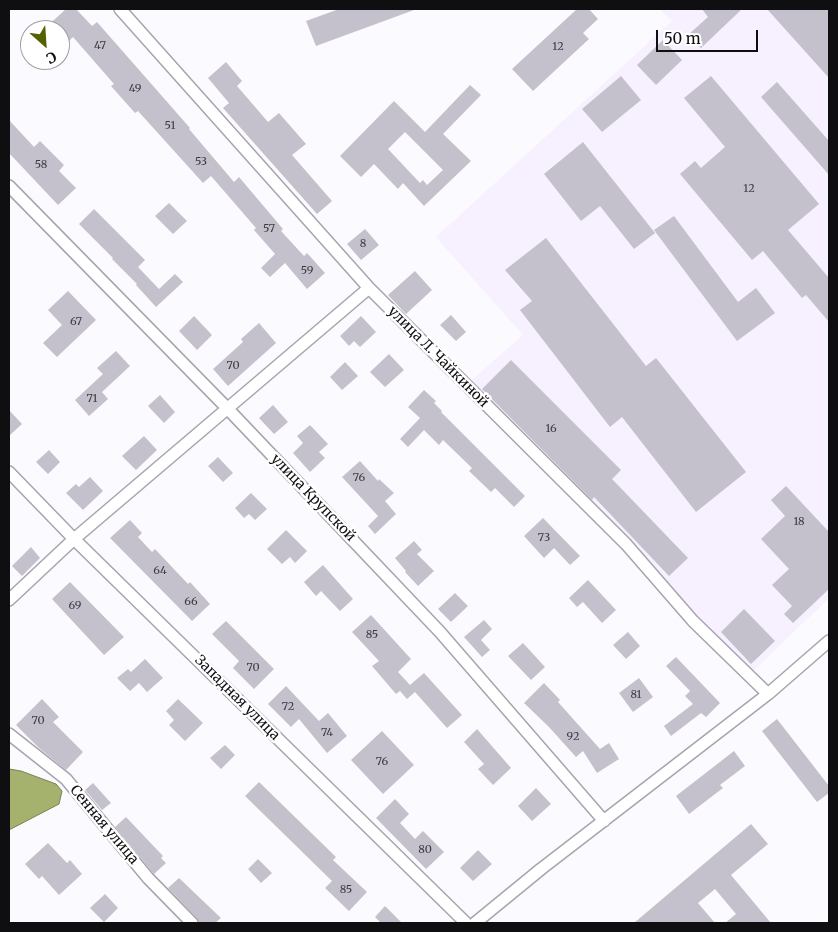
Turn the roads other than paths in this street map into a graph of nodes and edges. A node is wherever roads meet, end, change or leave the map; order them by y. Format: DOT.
graph roads {
  1 [pos="120,9"];
  2 [pos="9,186"];
  3 [pos="369,288"];
  4 [pos="227,408"];
  5 [pos="9,472"];
  6 [pos="74,539"];
  7 [pos="9,600"];
  8 [pos="829,641"];
  9 [pos="768,694"];
  10 [pos="9,734"];
  11 [pos="604,822"];
  12 [pos="192,923"];
  13 [pos="466,923"];
  14 [pos="475,923"];
  1 -- 3 [label="street, улица Л. Чайкиной"];
  2 -- 4 [label="street, улица Крупской"];
  3 -- 4 [label="street"];
  3 -- 9 [label="street, улица Л. Чайкиной"];
  4 -- 6 [label="street"];
  4 -- 11 [label="street, улица Крупской"];
  5 -- 6 [label="street, Западная улица"];
  6 -- 7 [label="street"];
  6 -- 13 [label="street, Западная улица"];
  8 -- 9 [label="street"];
  9 -- 11 [label="street"];
  10 -- 12 [label="street, Сенная улица"];
  11 -- 14 [label="street"];
}
